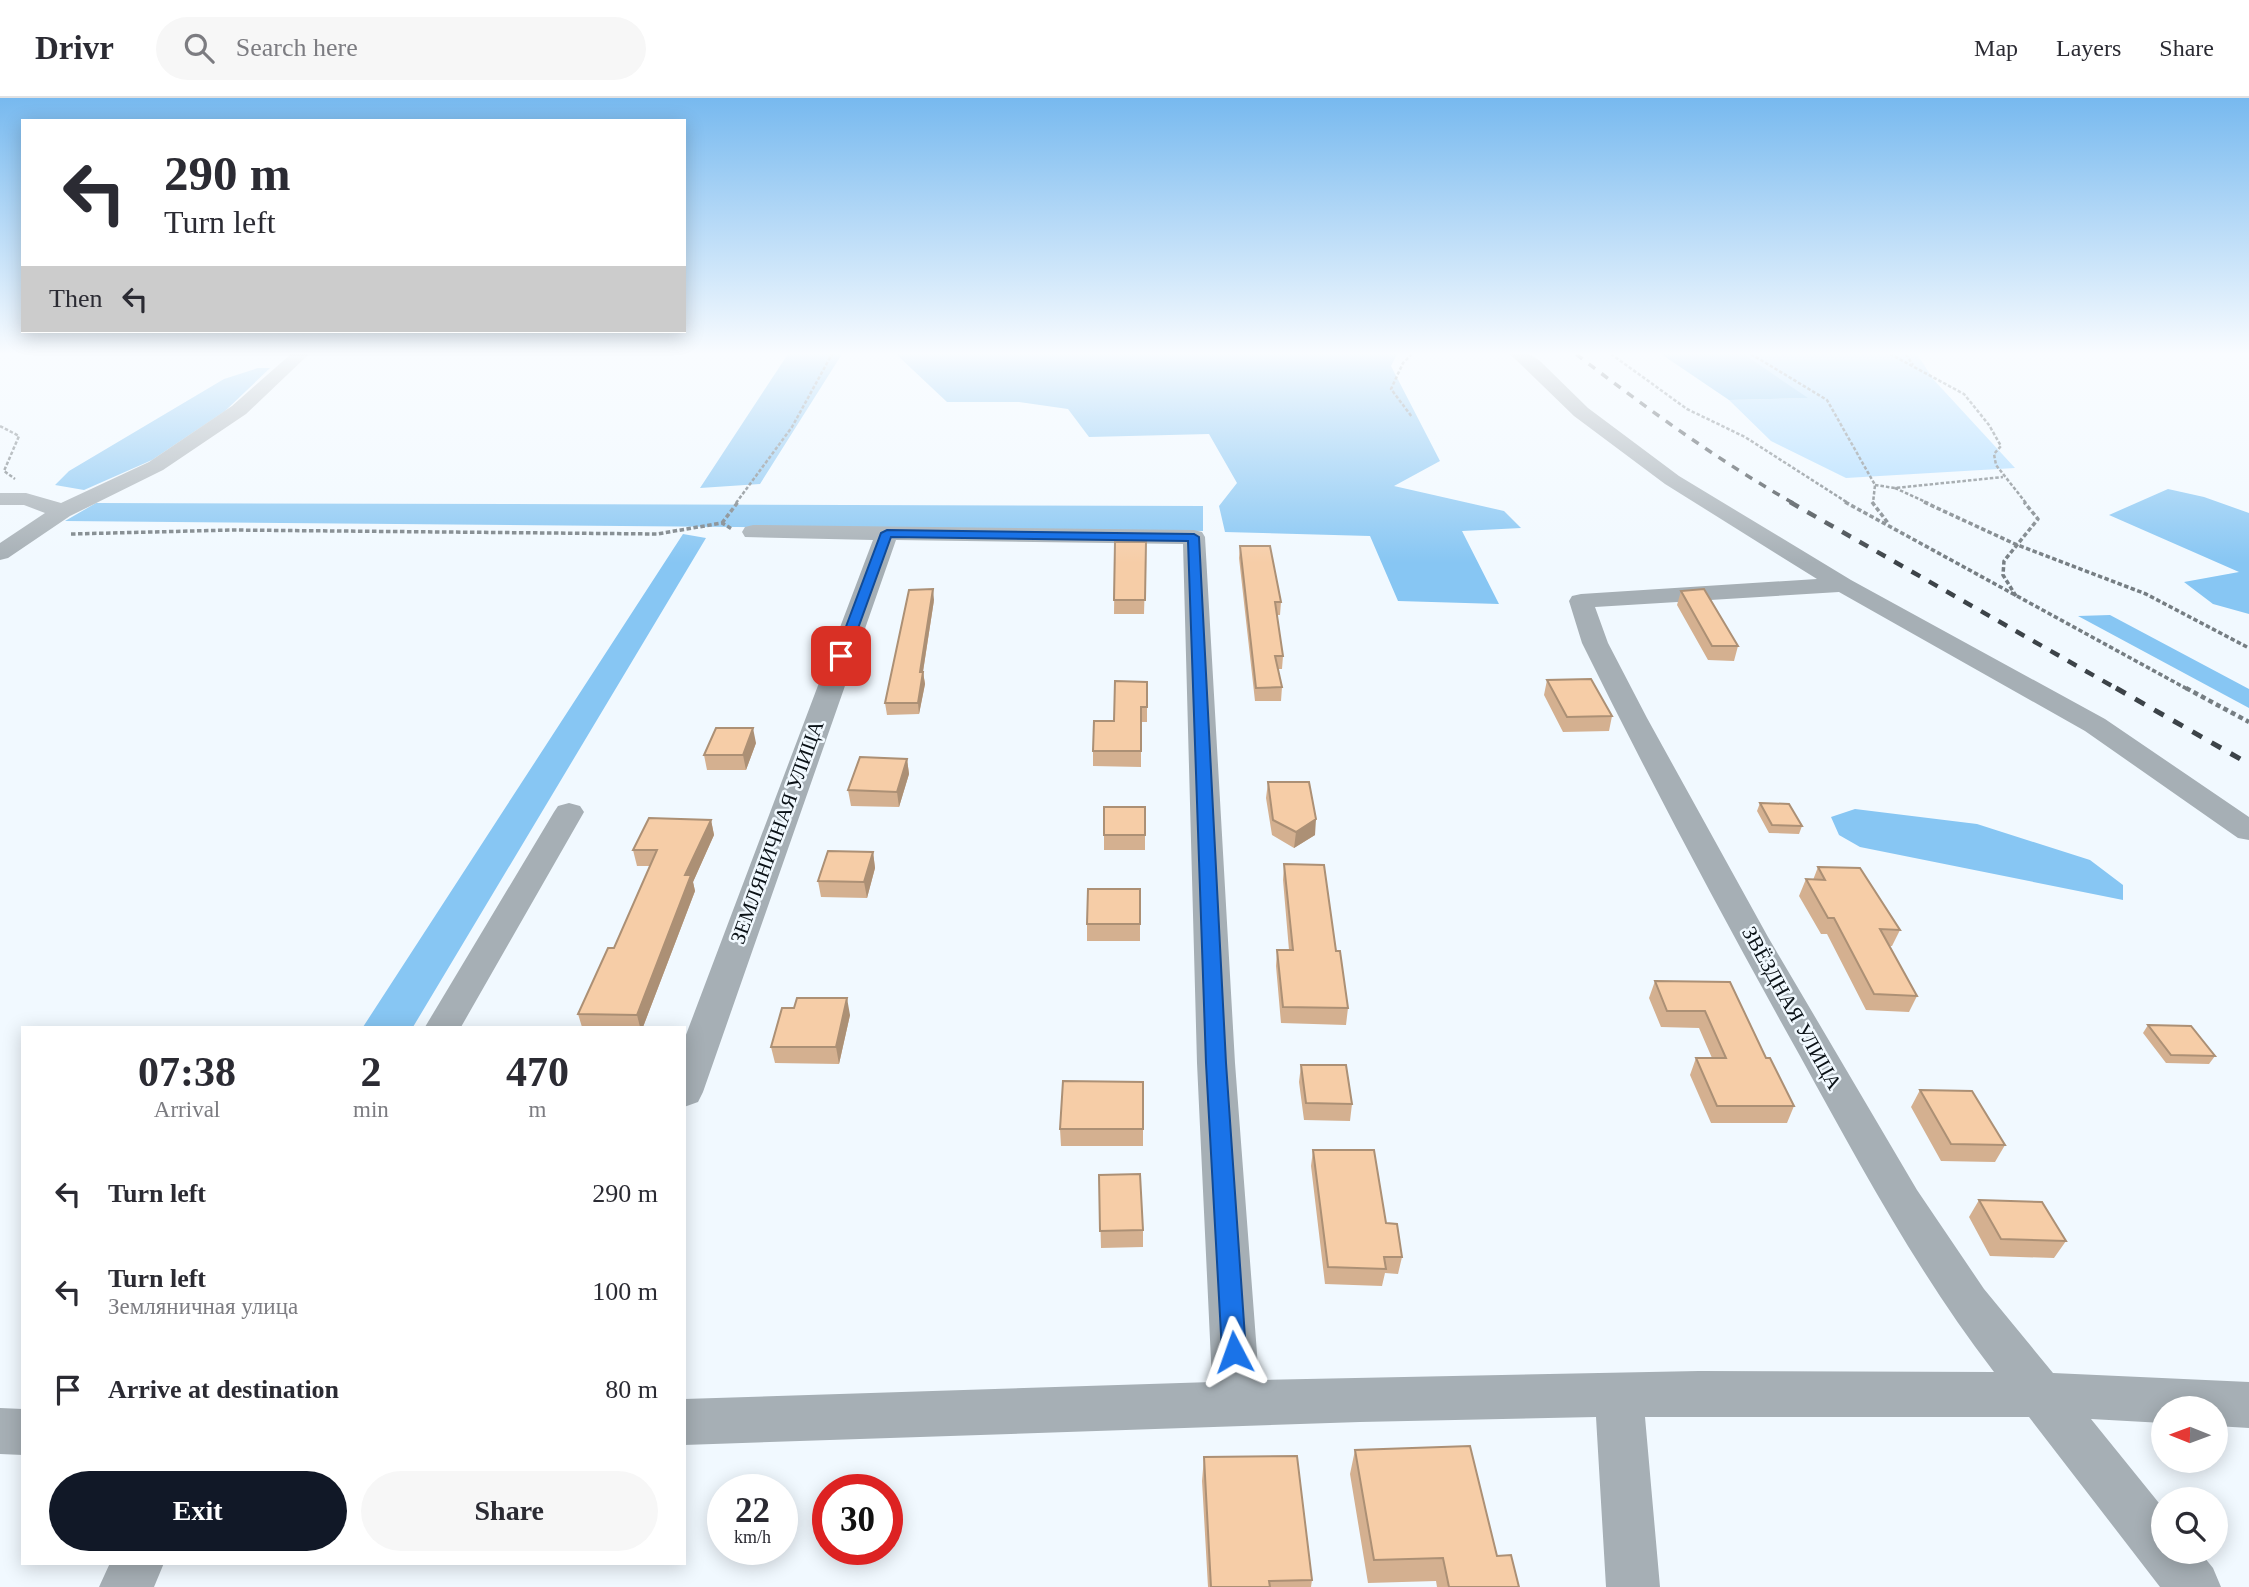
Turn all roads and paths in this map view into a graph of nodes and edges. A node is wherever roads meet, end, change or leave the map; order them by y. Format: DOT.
graph roads {
  1 [pos="219,423"];
  2 [pos="794,423"];
  3 [pos="1596,423"];
  4 [pos="1717,423"];
  5 [pos="1840,423"];
  6 [pos="1988,423"];
  7 [pos="0,426"];
  8 [pos="2003,477"];
  9 [pos="1875,485"];
  10 [pos="1895,488"];
  11 [pos="0,499"];
  12 [pos="62,510"];
  13 [pos="722,523"];
  14 [pos="1890,526"];
  15 [pos="753,532"];
  16 [pos="887,533"];
  17 [pos="19,540"];
  18 [pos="2015,544"];
  19 [pos="0,553"];
  20 [pos="1843,585"];
  21 [pos="2017,598"];
  22 [pos="2249,648"];
  23 [pos="2249,722"];
  24 [pos="569,812"];
  25 [pos="2249,831"];
  26 [pos="444,1026"];
  27 [pos="686,1086"];
  28 [pos="1619,1395"];
  29 [pos="2039,1395"];
  30 [pos="1237,1404"];
  31 [pos="2249,1405"];
  32 [pos="686,1422"];
  33 [pos="0,1431"];
  34 [pos="21,1432"];
  35 [pos="2151,1535"];
  36 [pos="2175,1564"];
  37 [pos="137,1565"];
  38 [pos="126,1587"];
  39 [pos="1633,1587"];
  40 [pos="2194,1587"];
  1 -- 12 [label="street"];
  2 -- 13 [label="path"];
  3 -- 20 [label="street"];
  4 -- 14 [label="path"];
  5 -- 9 [label="path"];
  6 -- 8 [label="path"];
  7 -- 12 [label="path"];
  8 -- 10 [label="path"];
  8 -- 18 [label="path"];
  9 -- 10 [label="path"];
  9 -- 14 [label="path"];
  10 -- 18 [label="path"];
  11 -- 12 [label="street"];
  12 -- 17 [label="street"];
  13 -- 15 [label="path"];
  13 -- 17 [label="path"];
  14 -- 21 [label="path"];
  15 -- 16 [label="street"];
  16 -- 27 [label="street, ЗЕМЛЯНИЧНАЯ УЛИЦА"];
  16 -- 30 [label="street"];
  17 -- 19 [label="street"];
  18 -- 21 [label="path"];
  18 -- 22 [label="path"];
  20 -- 25 [label="street"];
  20 -- 29 [label="street, ЗВЁЗДНАЯ УЛИЦА"];
  21 -- 23 [label="path"];
  24 -- 26 [label="street"];
  28 -- 29 [label="street"];
  28 -- 30 [label="street"];
  28 -- 39 [label="street"];
  29 -- 31 [label="street"];
  29 -- 35 [label="street, ЗВЁЗДНАЯ УЛИЦА"];
  30 -- 32 [label="street"];
  33 -- 34 [label="street"];
  36 -- 40 [label="street, ЗВЁЗДНАЯ УЛИЦА"];
  37 -- 38 [label="street"];
}
